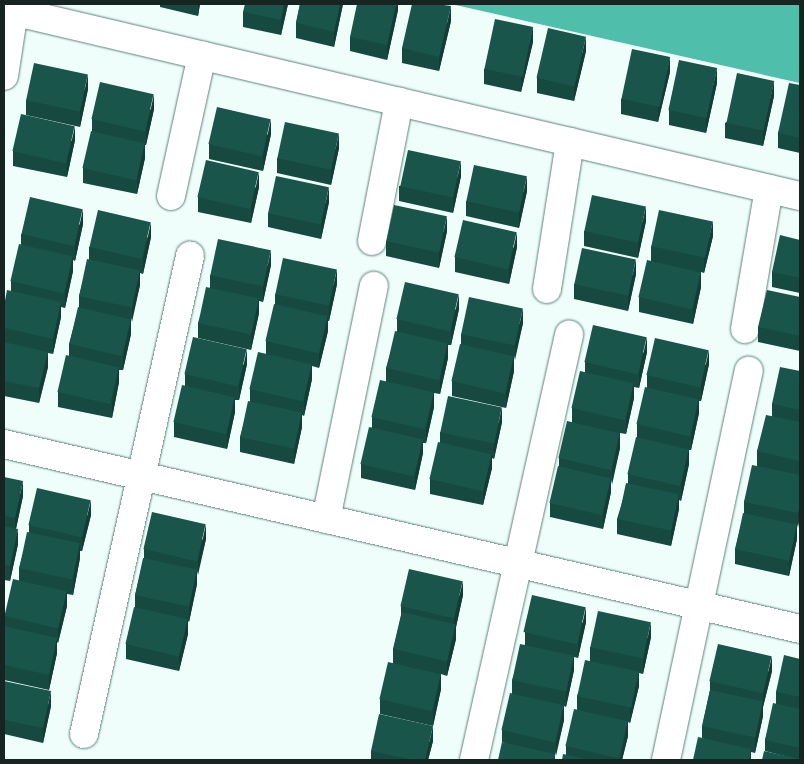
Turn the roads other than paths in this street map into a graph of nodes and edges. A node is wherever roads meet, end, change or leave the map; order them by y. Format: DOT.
graph roads {
  1 [pos="9,10"];
  2 [pos="202,55"];
  3 [pos="4,76"];
  4 [pos="400,102"];
  5 [pos="570,142"];
  6 [pos="769,189"];
  7 [pos="171,196"];
  8 [pos="800,196"];
  9 [pos="372,241"];
  10 [pos="190,256"];
  11 [pos="374,286"];
  12 [pos="546,289"];
  13 [pos="745,329"];
  14 [pos="569,334"];
  15 [pos="749,371"];
  16 [pos="4,444"];
  17 [pos="141,476"];
  18 [pos="326,519"];
  19 [pos="518,564"];
  20 [pos="701,606"];
  21 [pos="800,629"];
  22 [pos="84,734"];
  23 [pos="474,760"];
  24 [pos="666,760"];
  1 -- 2 [label="street"];
  1 -- 3 [label="street"];
  2 -- 4 [label="street"];
  2 -- 7 [label="street"];
  4 -- 5 [label="street"];
  4 -- 9 [label="street"];
  5 -- 6 [label="street"];
  5 -- 12 [label="street"];
  6 -- 8 [label="street"];
  6 -- 13 [label="street"];
  10 -- 17 [label="street"];
  11 -- 18 [label="street"];
  14 -- 19 [label="street"];
  15 -- 20 [label="street"];
  16 -- 17 [label="street"];
  17 -- 18 [label="street"];
  17 -- 22 [label="street"];
  18 -- 19 [label="street"];
  19 -- 20 [label="street"];
  19 -- 23 [label="street"];
  20 -- 21 [label="street"];
  20 -- 24 [label="street"];
}
